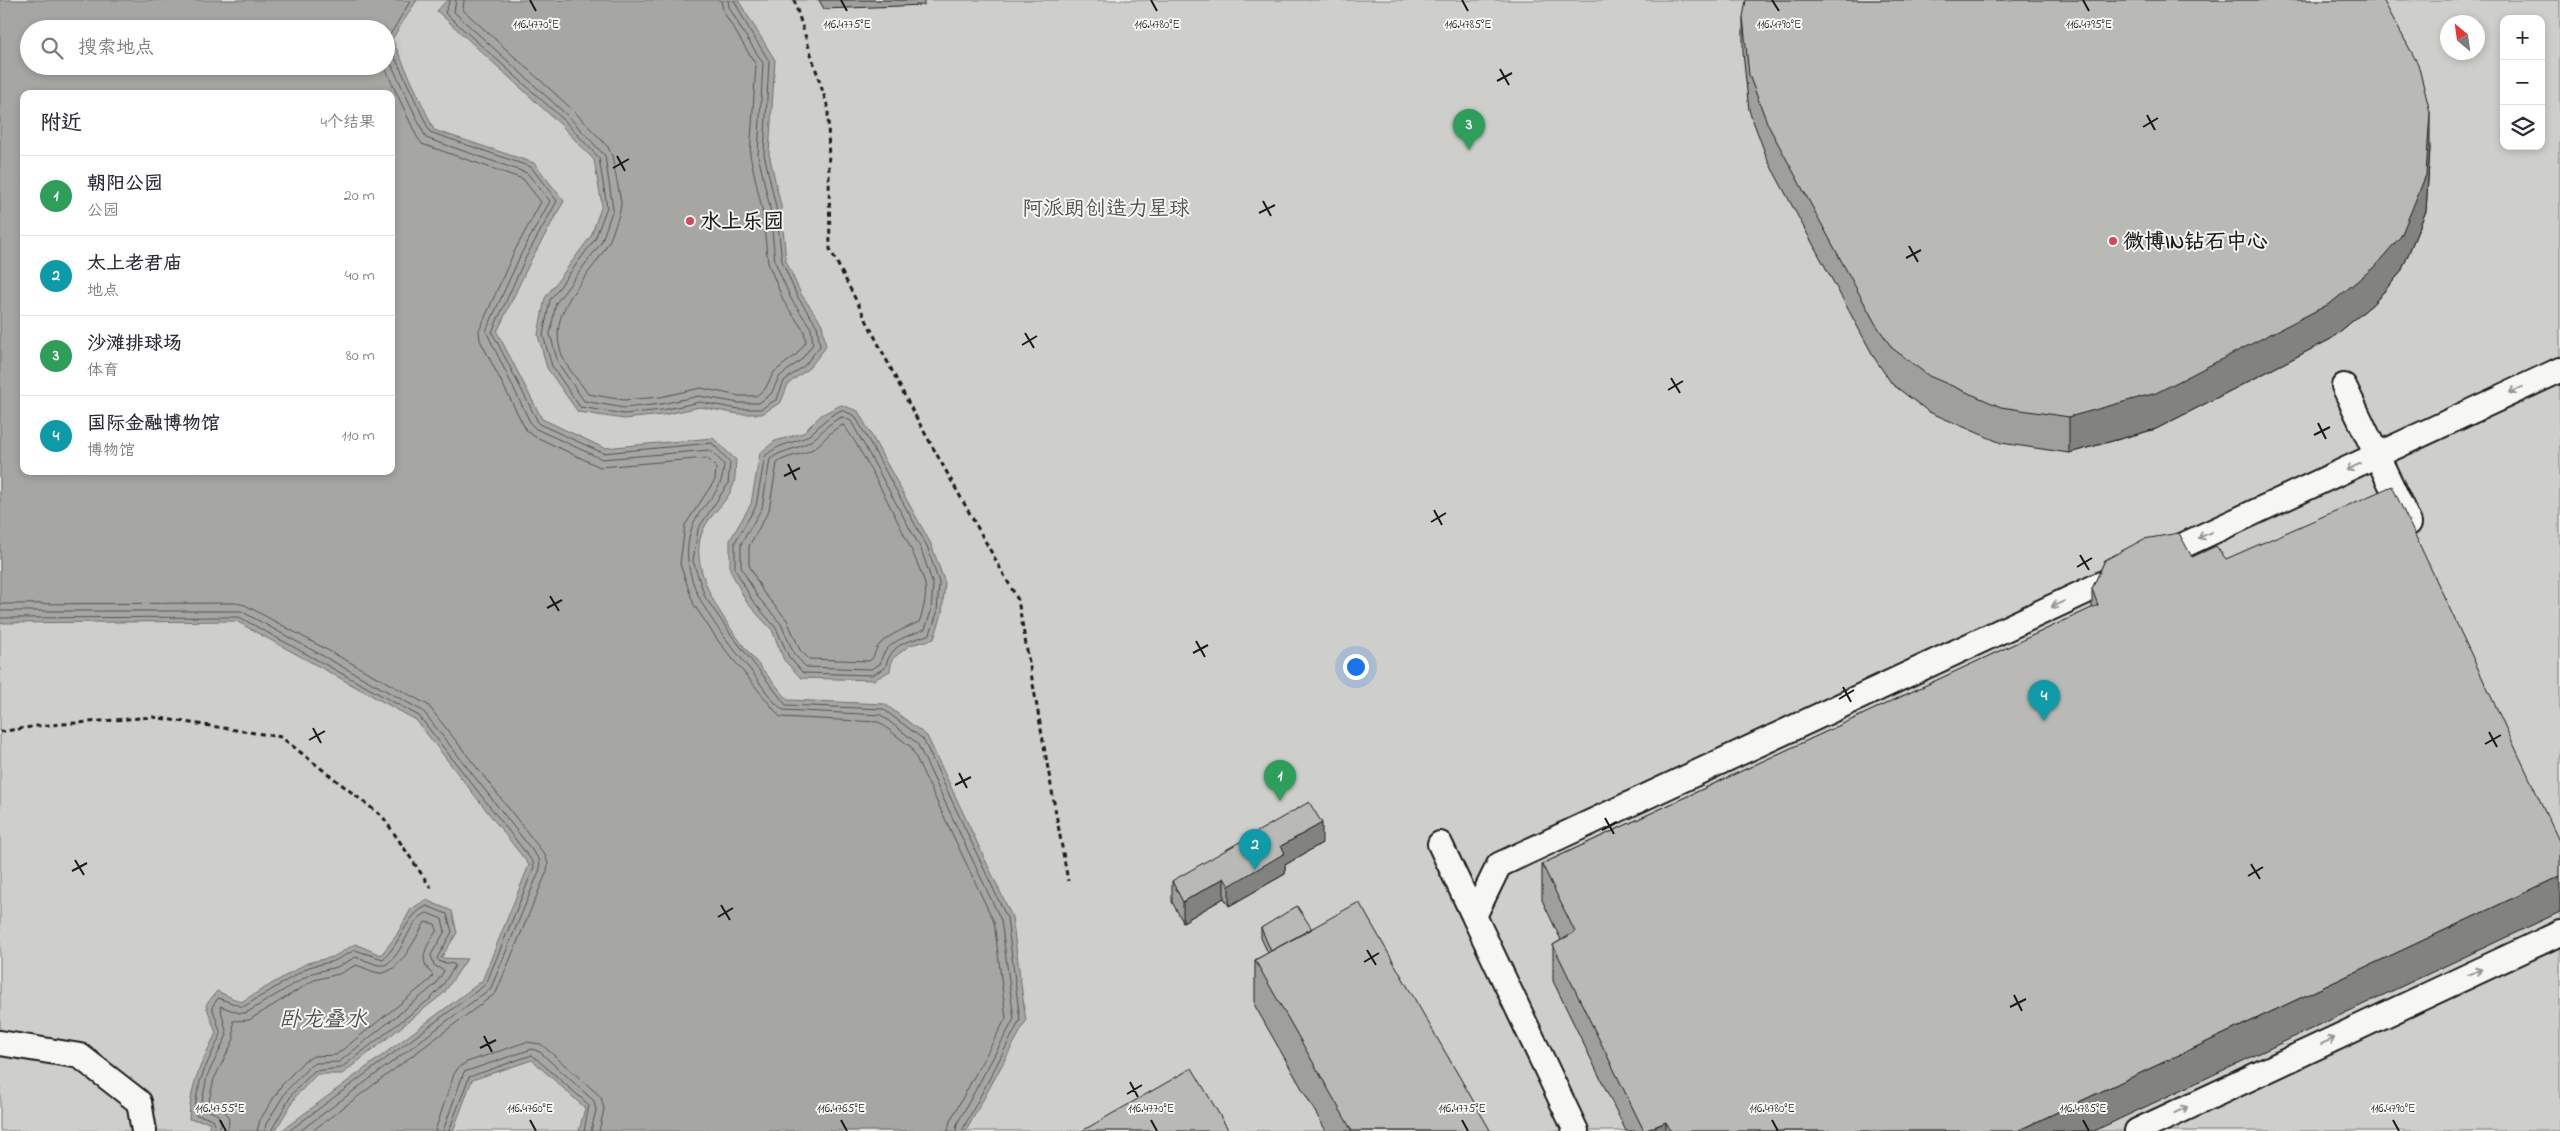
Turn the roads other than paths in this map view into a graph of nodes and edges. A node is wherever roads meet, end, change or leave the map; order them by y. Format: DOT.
graph roads {
  1 [pos="2560,370"];
  2 [pos="2344,386"];
  3 [pos="2378,455"];
  4 [pos="2419,545"];
  5 [pos="1440,844"];
  6 [pos="1474,916"];
  7 [pos="2560,933"];
  8 [pos="0,1043"];
  9 [pos="144,1131"];
  10 [pos="1576,1131"];
  11 [pos="2137,1131"];
  1 -- 3 [label="lane, one-way"];
  2 -- 3 [label="lane"];
  3 -- 4 [label="lane"];
  3 -- 6 [label="lane, one-way"];
  5 -- 6 [label="lane"];
  6 -- 10 [label="lane"];
  11 -- 7 [label="lane, one-way"];
  8 -- 9 [label="lane"];
}
